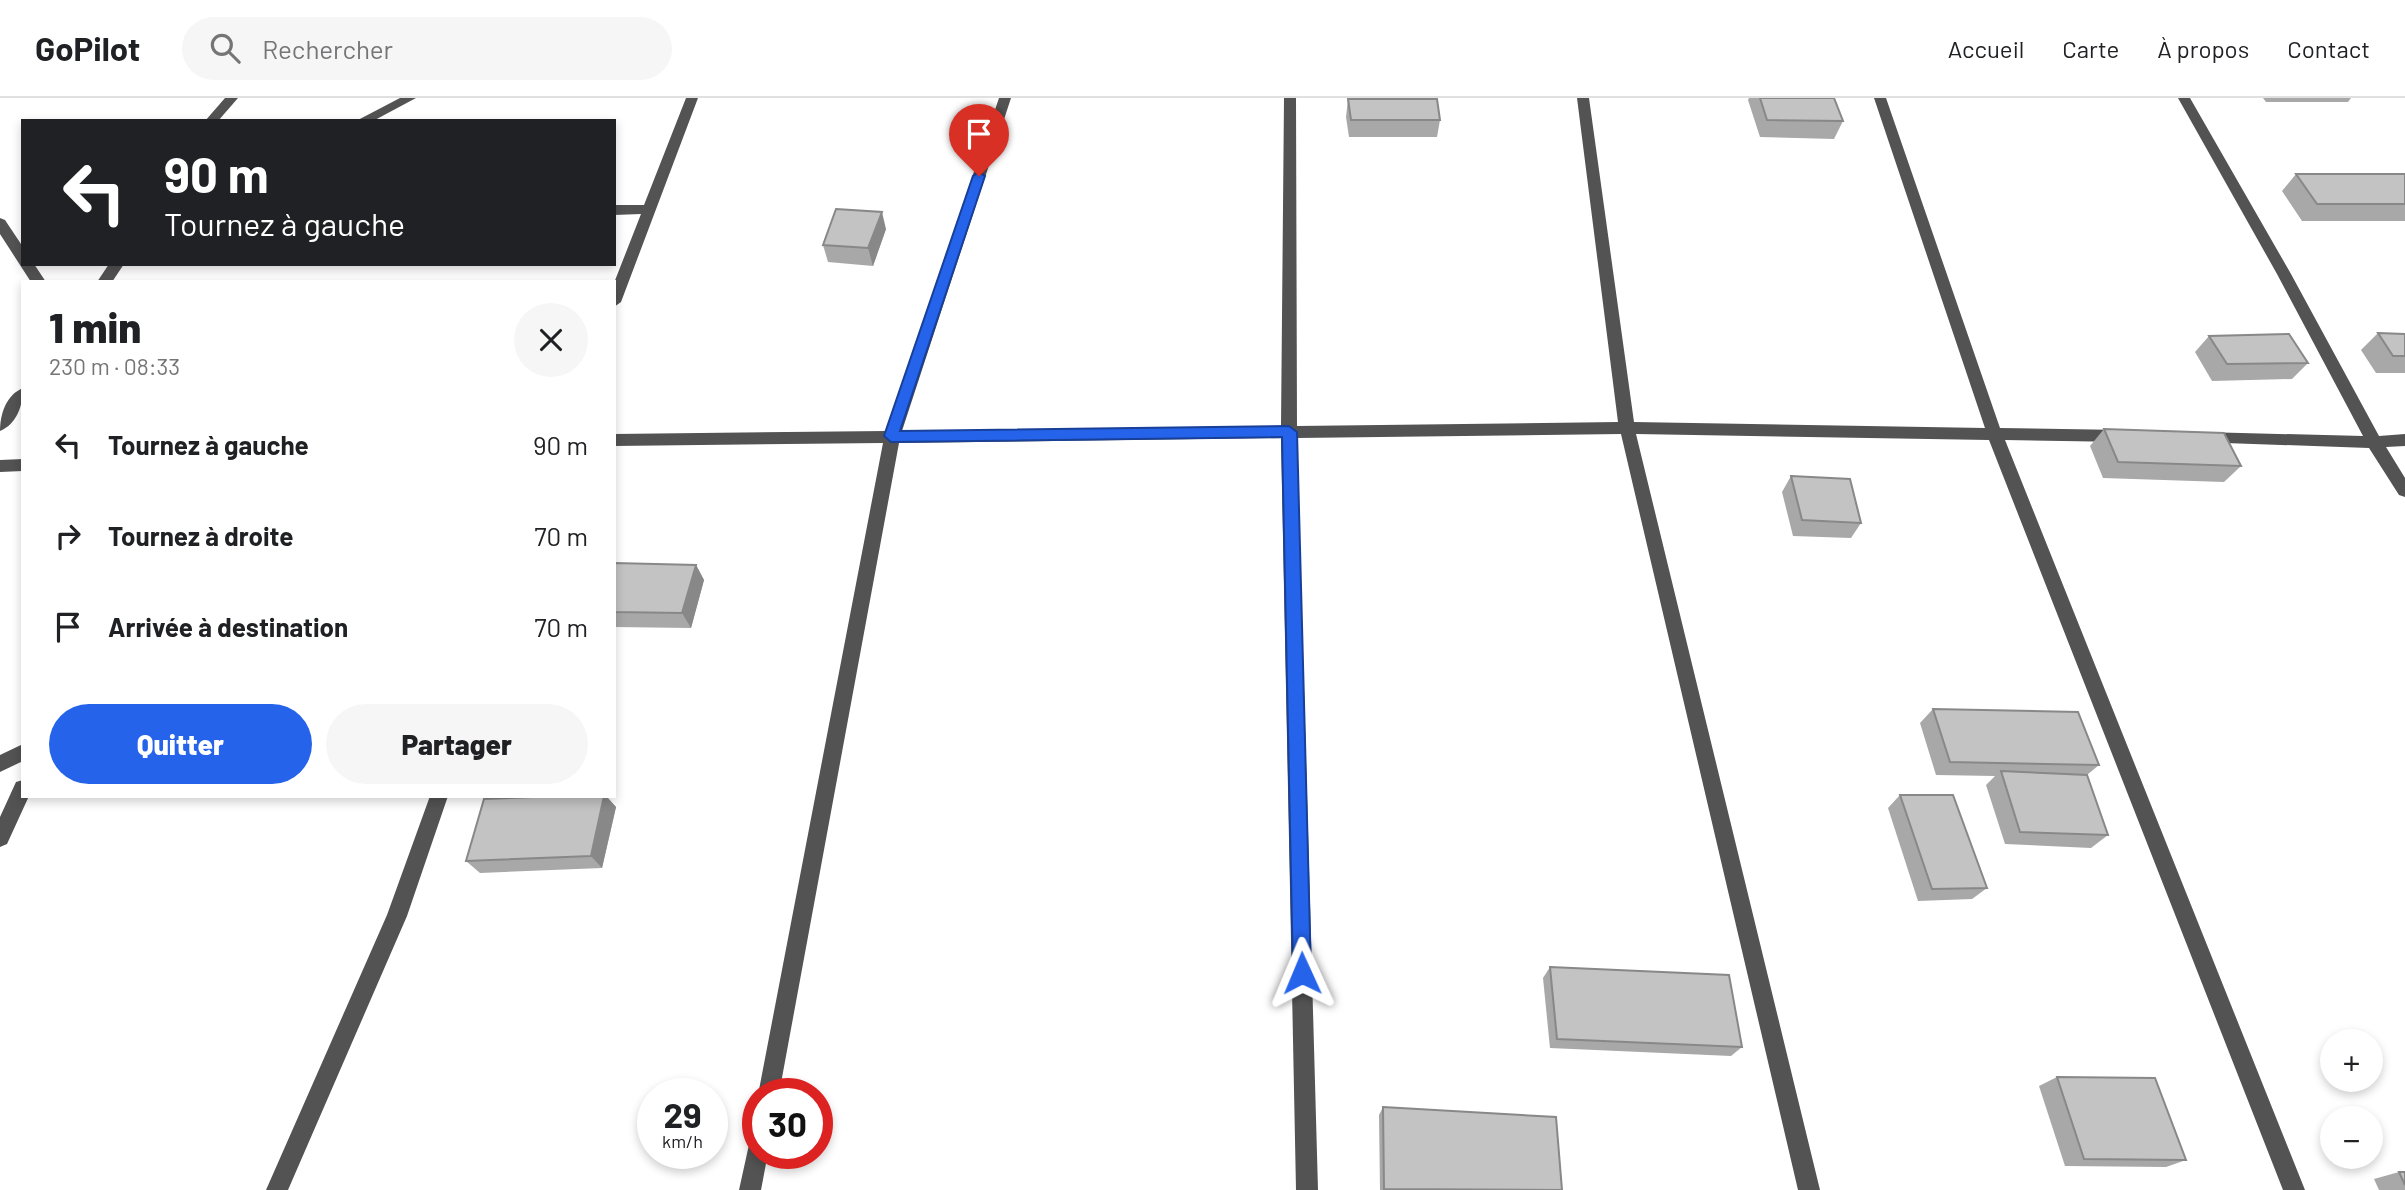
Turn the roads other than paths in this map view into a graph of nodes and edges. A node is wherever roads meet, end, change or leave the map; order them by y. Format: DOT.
graph roads {
  1 [pos="232,98"];
  2 [pos="410,98"];
  3 [pos="692,98"];
  4 [pos="1005,98"];
  5 [pos="1290,98"];
  6 [pos="1583,98"];
  7 [pos="1880,98"];
  8 [pos="2184,98"];
  9 [pos="213,119"];
  10 [pos="366,119"];
  11 [pos="648,209"];
  12 [pos="616,210"];
  13 [pos="0,223"];
  14 [pos="21,255"];
  15 [pos="616,297"];
  16 [pos="21,397"];
  17 [pos="0,425"];
  18 [pos="1627,428"];
  19 [pos="1289,432"];
  20 [pos="1994,432"];
  21 [pos="891,436"];
  22 [pos="2143,436"];
  23 [pos="2184,437"];
  24 [pos="616,440"];
  25 [pos="2405,440"];
  26 [pos="2374,442"];
  27 [pos="21,465"];
  28 [pos="0,466"];
  29 [pos="2405,491"];
  30 [pos="21,753"];
  31 [pos="0,764"];
  32 [pos="21,792"];
  33 [pos="438,798"];
  34 [pos="0,838"];
  35 [pos="771,1078"];
  36 [pos="754,1169"];
  37 [pos="277,1190"];
  38 [pos="750,1190"];
  39 [pos="1307,1190"];
  40 [pos="1809,1190"];
  41 [pos="2294,1190"];
  1 -- 9 [label="street"];
  2 -- 10 [label="street"];
  3 -- 11 [label="street"];
  4 -- 21 [label="street"];
  5 -- 19 [label="street"];
  6 -- 18 [label="street"];
  7 -- 20 [label="street"];
  8 -- 26 [label="street"];
  11 -- 12 [label="street"];
  11 -- 15 [label="street"];
  13 -- 14 [label="street"];
  16 -- 17 [label="street"];
  18 -- 19 [label="street"];
  18 -- 20 [label="street"];
  18 -- 40 [label="street"];
  19 -- 21 [label="street"];
  19 -- 39 [label="street"];
  20 -- 22 [label="street"];
  20 -- 41 [label="street"];
  21 -- 24 [label="street"];
  21 -- 35 [label="street"];
  23 -- 26 [label="street"];
  25 -- 26 [label="street"];
  26 -- 29 [label="street"];
  27 -- 28 [label="street"];
  30 -- 31 [label="street"];
  32 -- 34 [label="street"];
  33 -- 37 [label="street"];
  36 -- 38 [label="street"];
}
